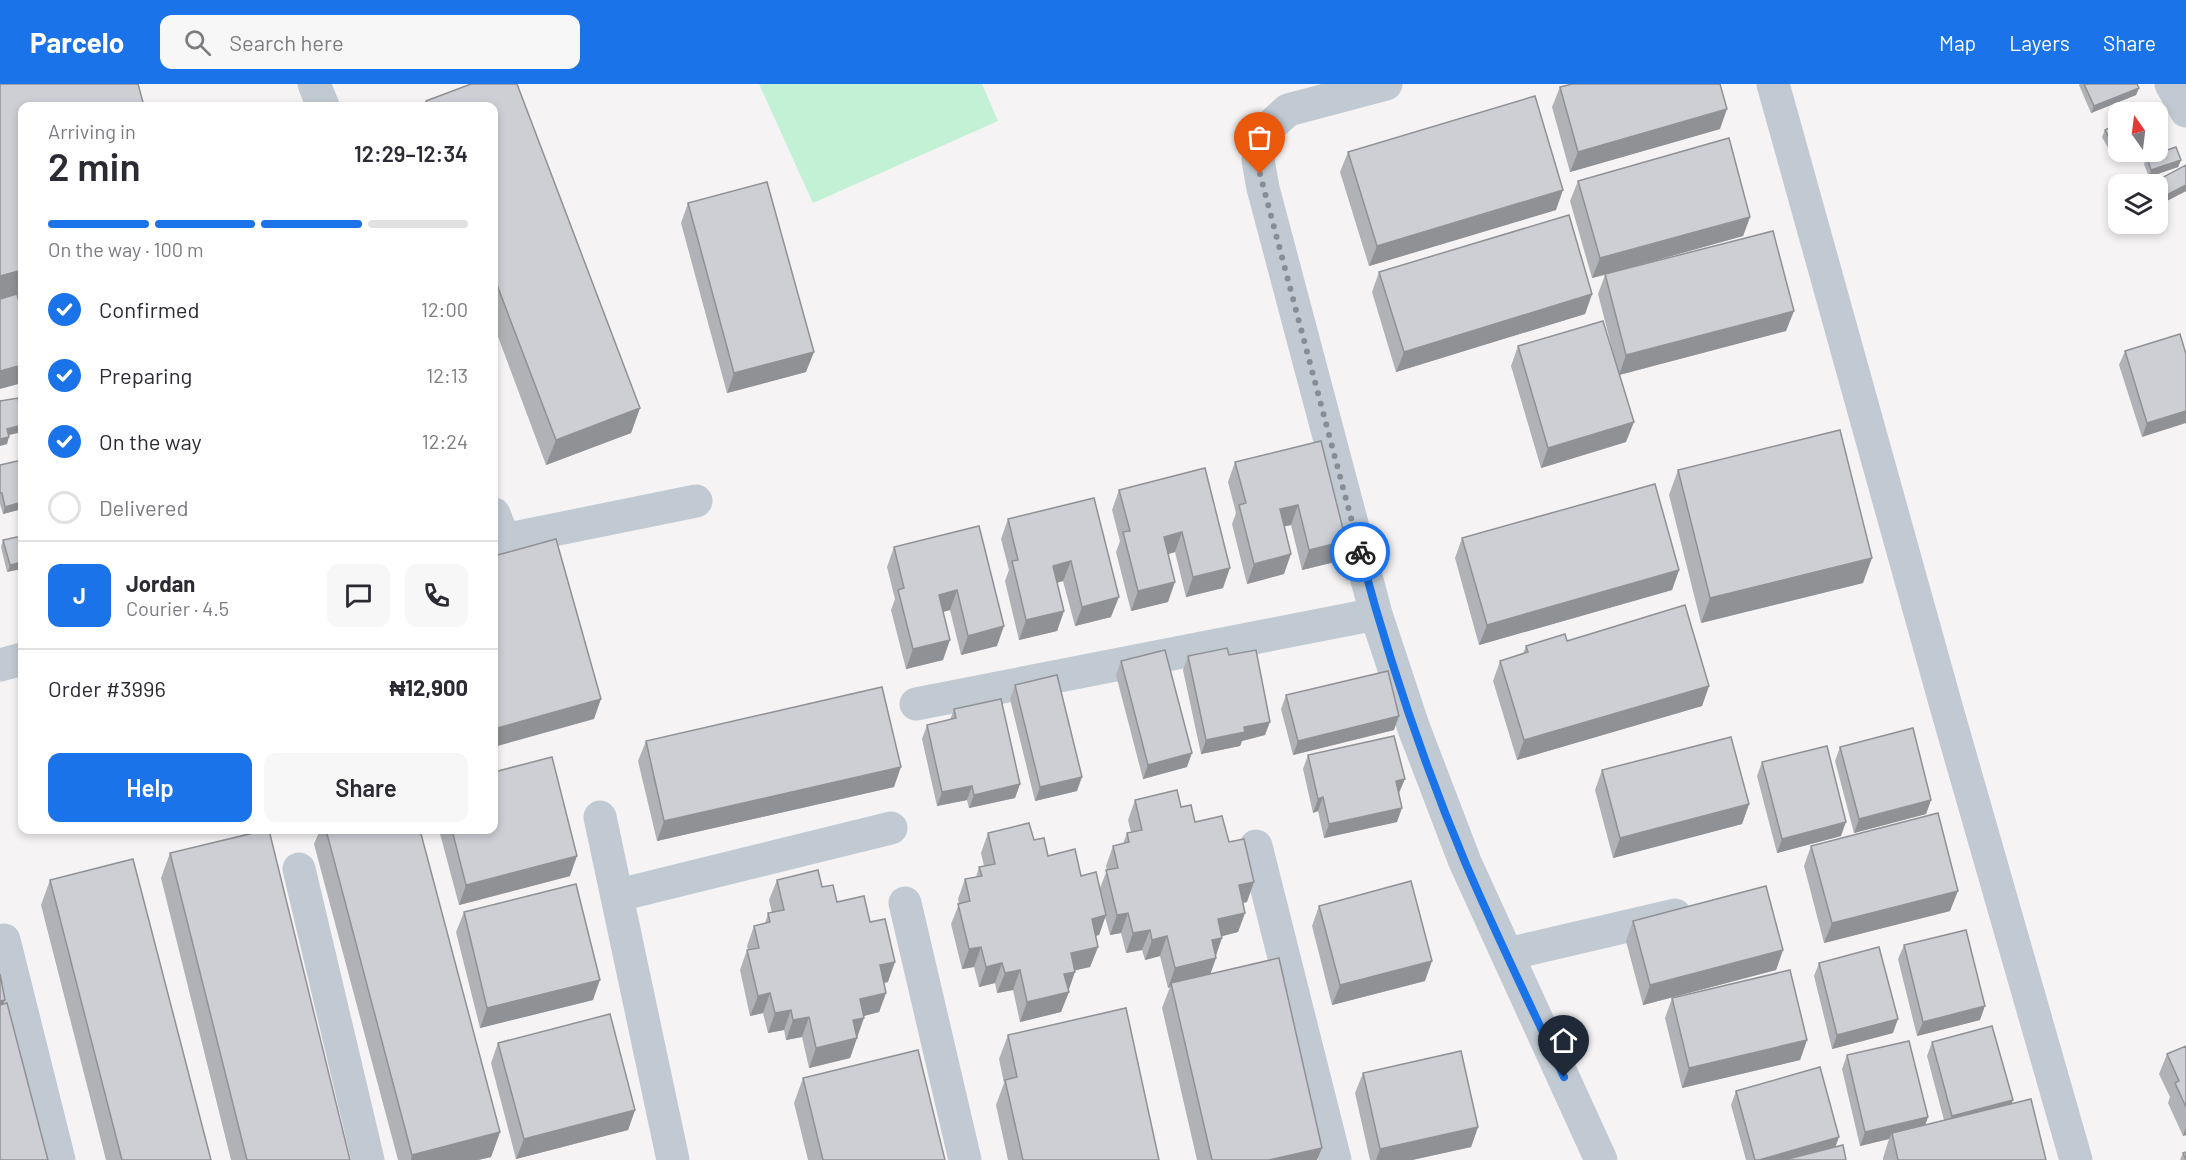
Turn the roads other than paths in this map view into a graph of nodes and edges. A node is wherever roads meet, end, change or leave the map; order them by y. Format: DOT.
graph roads {
  1 [pos="314,84"];
  2 [pos="1386,84"];
  3 [pos="1773,84"];
  4 [pos="2171,84"];
  5 [pos="321,102"];
  6 [pos="2186,111"];
  7 [pos="696,501"];
  8 [pos="498,532"];
  9 [pos="1376,614"];
  10 [pos="18,660"];
  11 [pos="0,665"];
  12 [pos="916,705"];
  13 [pos="600,817"];
  14 [pos="891,828"];
  15 [pos="1256,846"];
  16 [pos="299,869"];
  17 [pos="619,895"];
  18 [pos="905,903"];
  19 [pos="1710,907"];
  20 [pos="4,940"];
  21 [pos="1508,954"];
  22 [pos="59,1160"];
  23 [pos="368,1160"];
  24 [pos="673,1160"];
  25 [pos="964,1160"];
  26 [pos="1335,1160"];
  27 [pos="1601,1160"];
  28 [pos="2076,1160"];
  1 -- 5 [label="street"];
  2 -- 9 [label="street"];
  3 -- 28 [label="street"];
  4 -- 6 [label="street"];
  7 -- 8 [label="street"];
  9 -- 12 [label="street"];
  9 -- 21 [label="street"];
  10 -- 11 [label="street"];
  13 -- 17 [label="street"];
  14 -- 17 [label="street"];
  15 -- 26 [label="street"];
  16 -- 23 [label="street"];
  17 -- 24 [label="street"];
  18 -- 25 [label="street"];
  19 -- 21 [label="street"];
  20 -- 22 [label="street"];
  21 -- 27 [label="street"];
}
